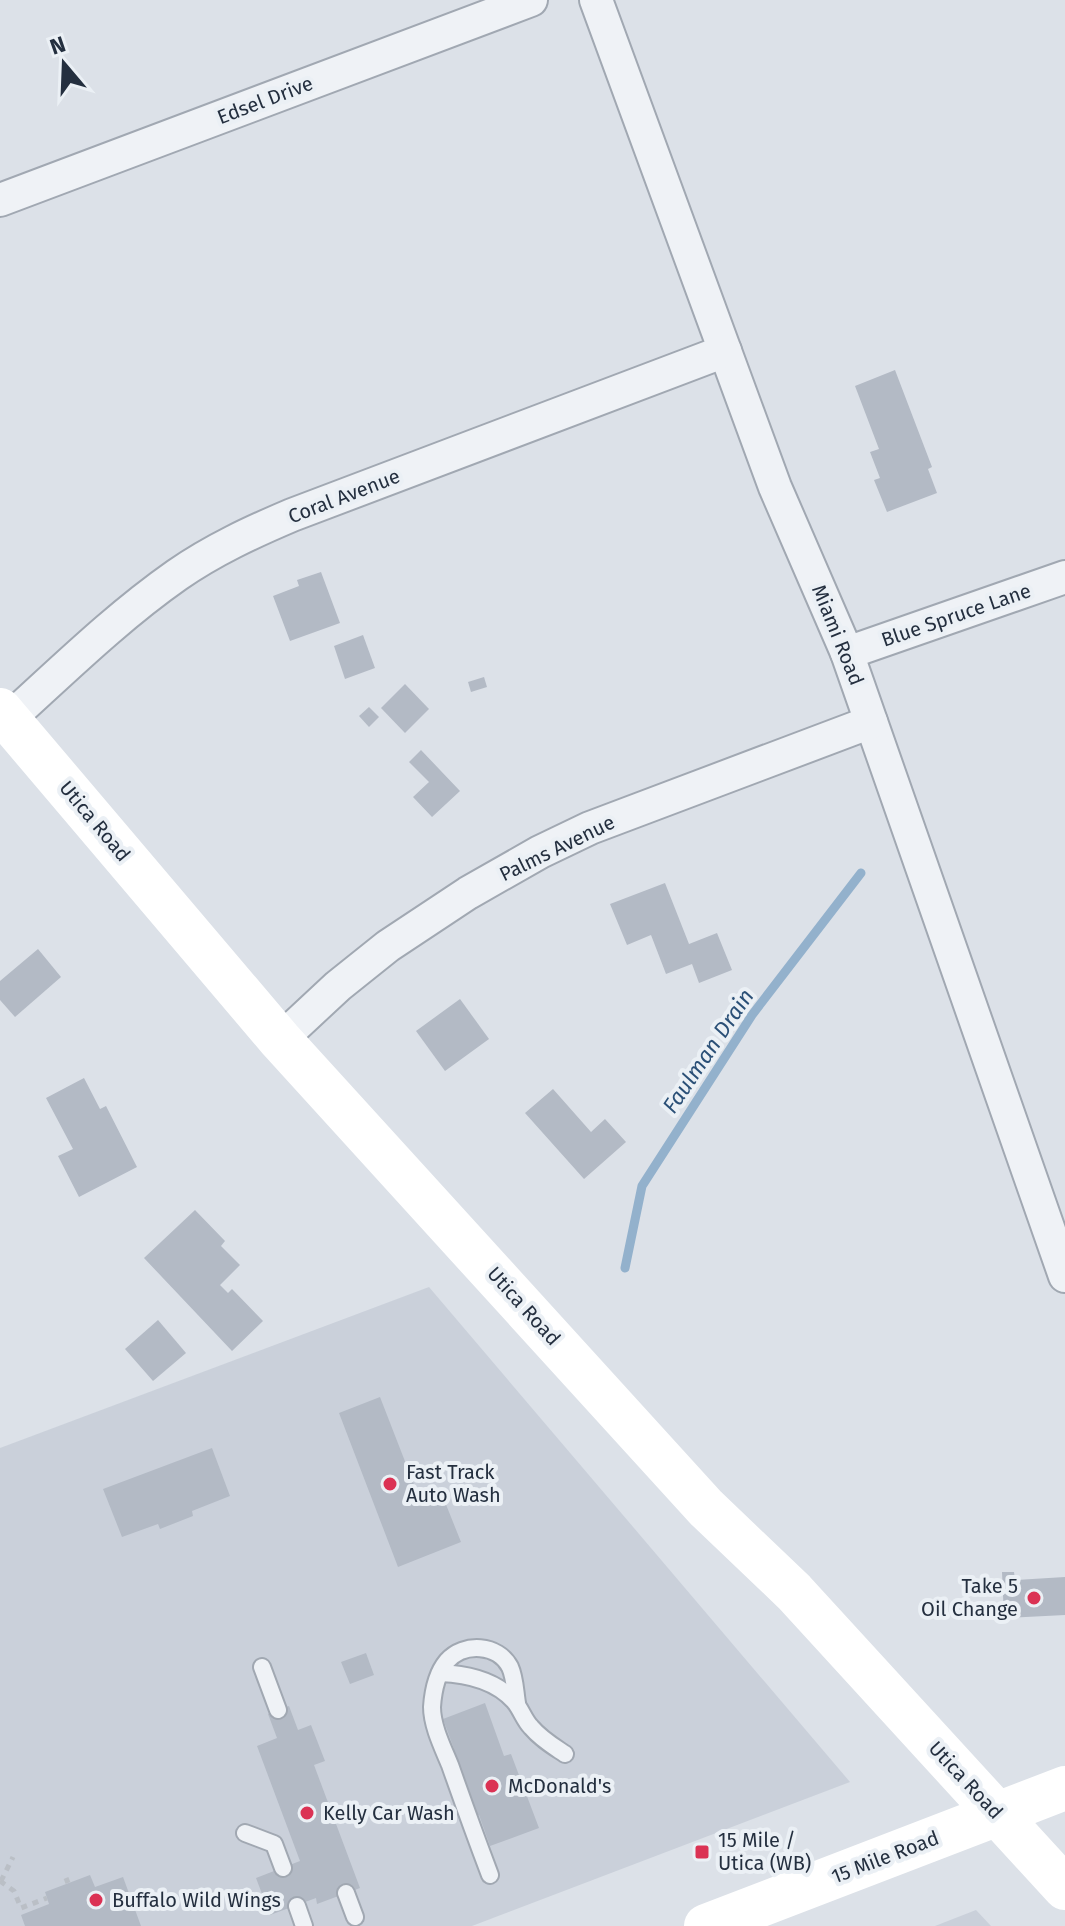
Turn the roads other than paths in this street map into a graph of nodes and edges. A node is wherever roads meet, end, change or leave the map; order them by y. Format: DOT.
graph roads {
  1 [pos="531,0"];
  2 [pos="596,0"];
  3 [pos="0,200"];
  4 [pos="725,351"];
  5 [pos="1065,577"];
  6 [pos="847,653"];
  7 [pos="4,714"];
  8 [pos="871,722"];
  9 [pos="280,1040"];
  10 [pos="1065,1276"];
  11 [pos="262,1667"];
  12 [pos="440,1673"];
  13 [pos="517,1703"];
  14 [pos="278,1710"];
  15 [pos="565,1754"];
  16 [pos="1065,1788"];
  17 [pos="997,1814"];
  18 [pos="245,1833"];
  19 [pos="283,1868"];
  20 [pos="490,1875"];
  21 [pos="1065,1888"];
  22 [pos="346,1893"];
  23 [pos="297,1906"];
  24 [pos="355,1917"];
  25 [pos="304,1926"];
  26 [pos="706,1926"];
  1 -- 3 [label="street, Edsel Drive"];
  2 -- 4 [label="street, Miami Road"];
  4 -- 6 [label="street, Miami Road"];
  4 -- 7 [label="street, Coral Avenue"];
  5 -- 6 [label="street, Blue Spruce Lane"];
  6 -- 8 [label="street, Miami Road"];
  7 -- 9 [label="main road, Utica Road"];
  8 -- 9 [label="street, Palms Avenue"];
  8 -- 10 [label="street, Miami Road"];
  9 -- 17 [label="main road, Utica Road"];
  11 -- 14 [label="lane"];
  12 -- 13 [label="lane"];
  12 -- 13 [label="lane"];
  12 -- 20 [label="lane"];
  13 -- 15 [label="lane"];
  16 -- 17 [label="main road, 15 Mile Road"];
  17 -- 21 [label="main road, Utica Road"];
  17 -- 26 [label="main road, 15 Mile Road"];
  18 -- 19 [label="lane"];
  22 -- 24 [label="lane"];
  23 -- 25 [label="lane"];
}
